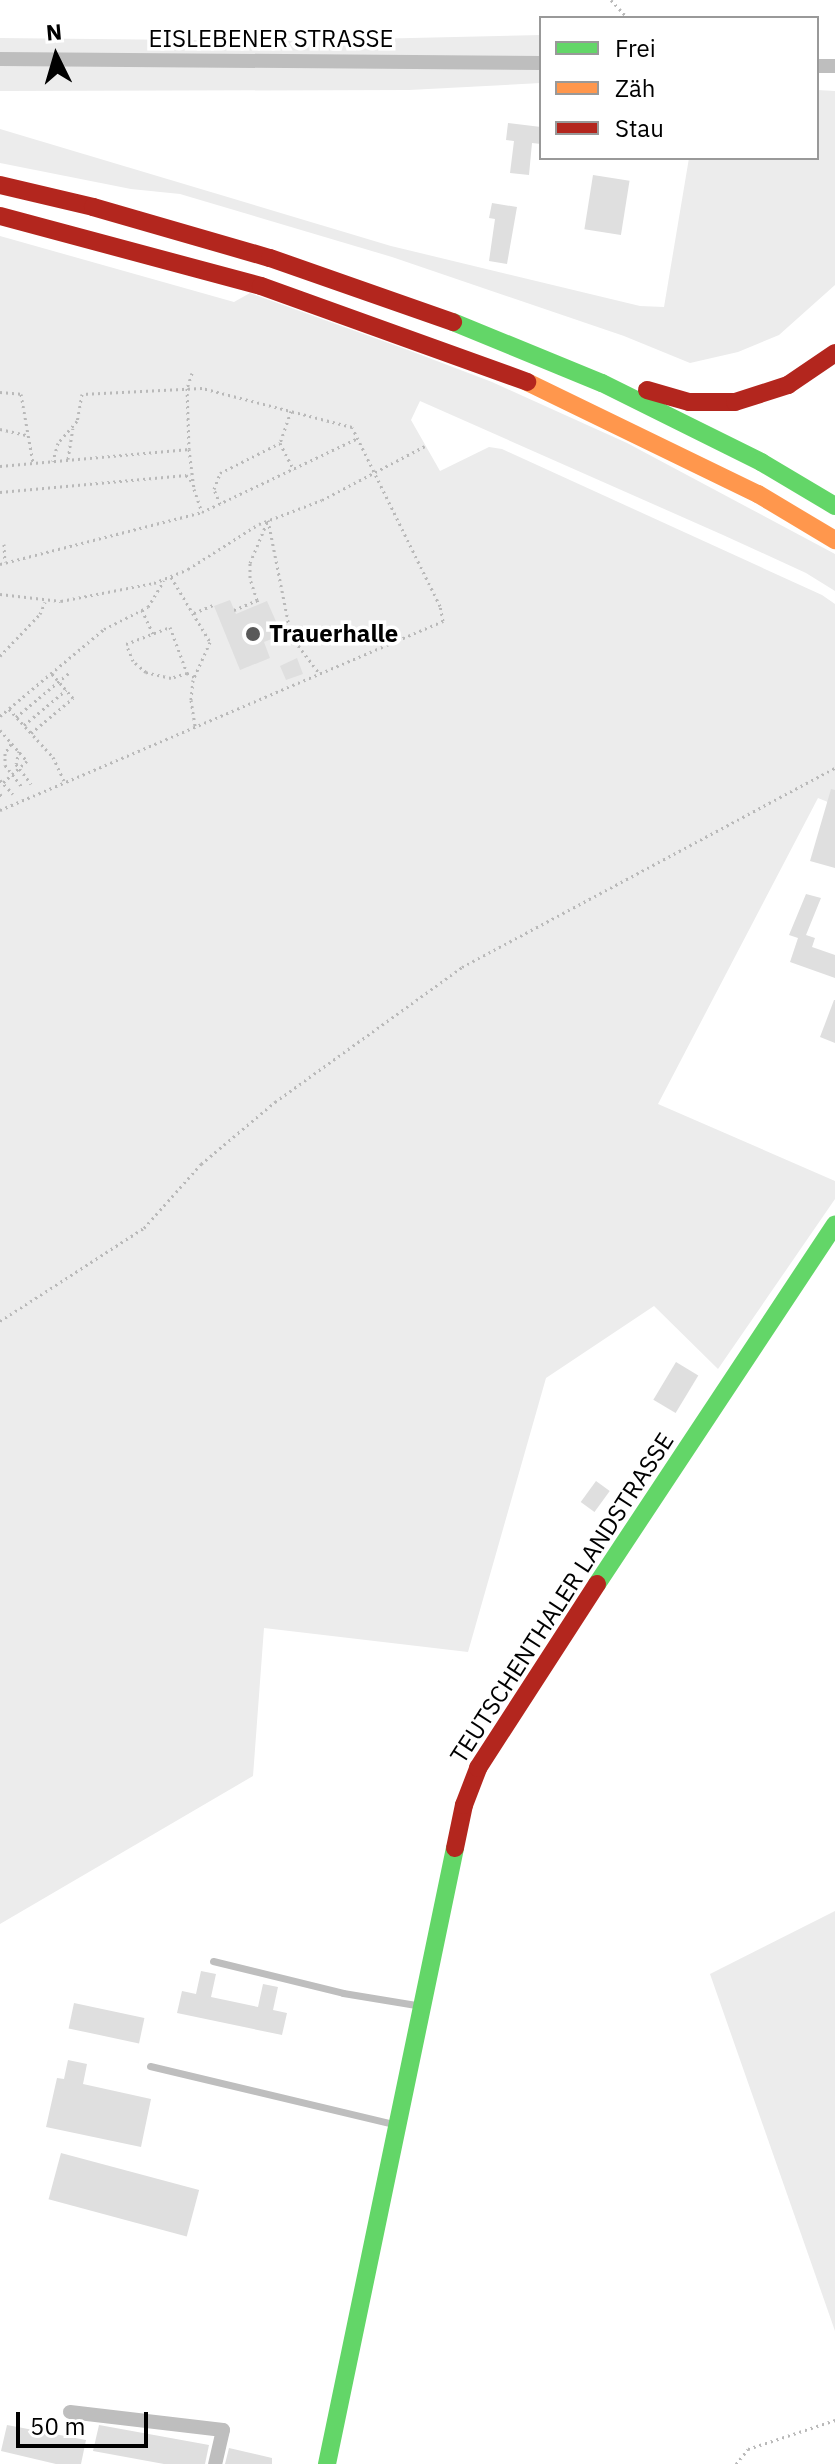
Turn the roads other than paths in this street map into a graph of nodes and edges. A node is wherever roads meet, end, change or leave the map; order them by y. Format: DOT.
graph roads {
  1 [pos="0,59"];
  2 [pos="539,63"];
  3 [pos="0,185"];
  4 [pos="0,216"];
  5 [pos="529,352"];
  6 [pos="835,353"];
  7 [pos="835,506"];
  8 [pos="835,540"];
  9 [pos="835,1225"];
  10 [pos="213,1961"];
  11 [pos="424,2006"];
  12 [pos="150,2066"];
  13 [pos="400,2126"];
  14 [pos="70,2412"];
  15 [pos="215,2464"];
  16 [pos="327,2464"];
  1 -- 2 [label="street, EISLEBENER STRASSE"];
  3 -- 5 [label="main road"];
  4 -- 8 [label="main road"];
  5 -- 6 [label="main road"];
  5 -- 7 [label="main road"];
  9 -- 11 [label="main road, TEUTSCHENTHALER LANDSTRASSE"];
  10 -- 11 [label="lane"];
  11 -- 13 [label="main road, TEUTSCHENTHALER LANDSTRASSE"];
  12 -- 13 [label="lane"];
  13 -- 16 [label="main road, TEUTSCHENTHALER LANDSTRASSE"];
  14 -- 15 [label="street"];
}
